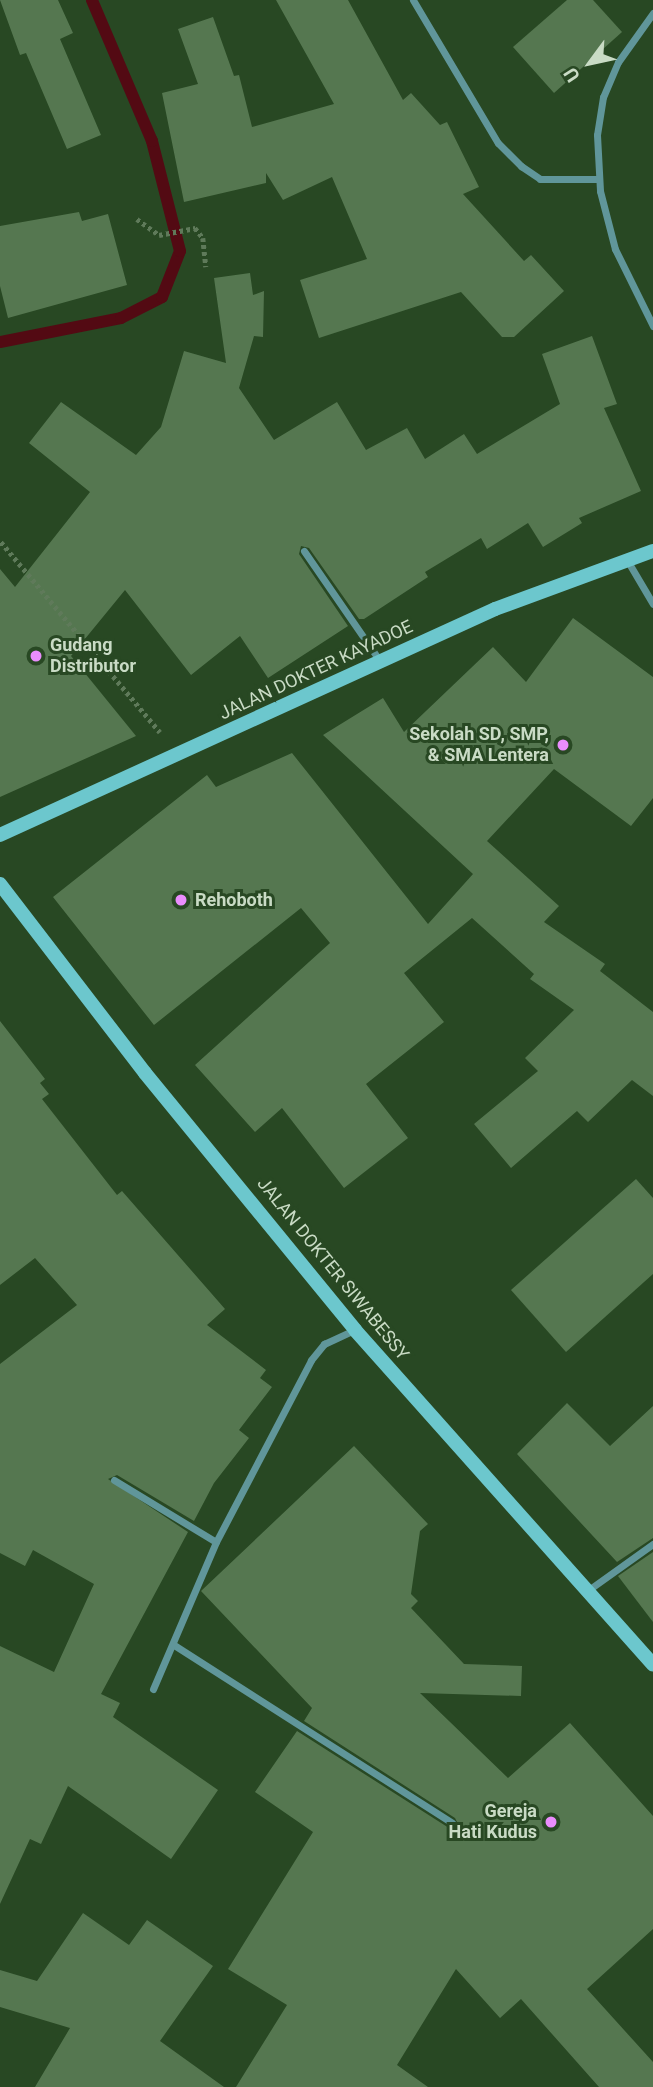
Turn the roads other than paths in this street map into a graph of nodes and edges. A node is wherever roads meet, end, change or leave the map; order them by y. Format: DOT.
graph roads {
  1 [pos="413,0"];
  2 [pos="653,13"];
  3 [pos="599,178"];
  4 [pos="653,326"];
  5 [pos="304,551"];
  6 [pos="653,551"];
  7 [pos="627,560"];
  8 [pos="653,604"];
  9 [pos="381,662"];
  10 [pos="0,835"];
  11 [pos="0,884"];
  12 [pos="355,1330"];
  13 [pos="114,1480"];
  14 [pos="216,1542"];
  15 [pos="653,1544"];
  16 [pos="587,1591"];
  17 [pos="174,1645"];
  18 [pos="653,1665"];
  19 [pos="153,1689"];
  20 [pos="452,1823"];
  1 -- 3 [label="street"];
  2 -- 3 [label="street"];
  3 -- 4 [label="street"];
  5 -- 9 [label="street"];
  6 -- 7 [label="main road, JALAN DOKTER KAYADOE"];
  7 -- 8 [label="street"];
  7 -- 9 [label="main road, JALAN DOKTER KAYADOE"];
  9 -- 10 [label="main road, JALAN DOKTER KAYADOE"];
  11 -- 12 [label="main road, JALAN DOKTER SIWABESSY"];
  12 -- 14 [label="street"];
  12 -- 16 [label="main road, JALAN DOKTER SIWABESSY"];
  13 -- 14 [label="street"];
  14 -- 17 [label="street"];
  15 -- 16 [label="street"];
  16 -- 18 [label="main road, JALAN DOKTER SIWABESSY"];
  17 -- 19 [label="street"];
  17 -- 20 [label="street"];
}
